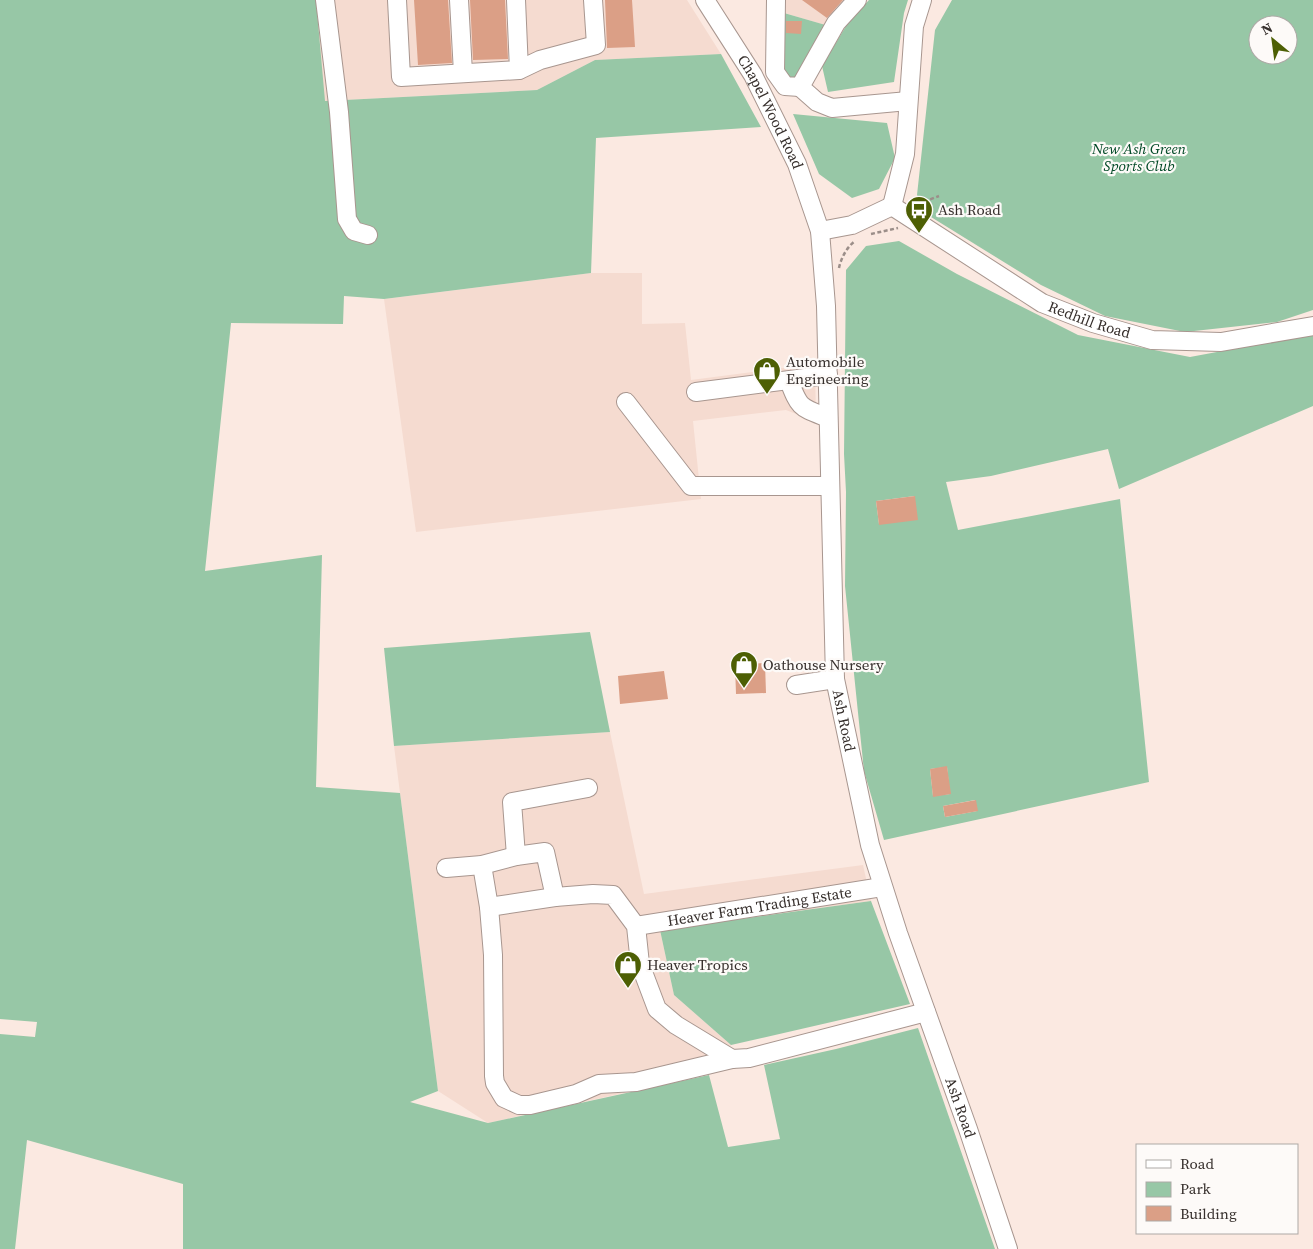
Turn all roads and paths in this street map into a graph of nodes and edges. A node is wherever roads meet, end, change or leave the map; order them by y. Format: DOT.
graph roads {
  1 [pos="325,0"];
  2 [pos="397,0"];
  3 [pos="459,0"];
  4 [pos="516,0"];
  5 [pos="593,0"];
  6 [pos="705,0"];
  7 [pos="776,0"];
  8 [pos="856,0"];
  9 [pos="922,0"];
  10 [pos="519,70"];
  11 [pos="463,73"];
  12 [pos="800,87"];
  13 [pos="908,101"];
  14 [pos="892,206"];
  15 [pos="900,228"];
  16 [pos="820,231"];
  17 [pos="870,234"];
  18 [pos="368,235"];
  19 [pos="857,240"];
  20 [pos="839,268"];
  21 [pos="1313,326"];
  22 [pos="828,375"];
  23 [pos="790,381"];
  24 [pos="696,392"];
  25 [pos="626,402"];
  26 [pos="828,418"];
  27 [pos="830,486"];
  28 [pos="835,679"];
  29 [pos="796,685"];
  30 [pos="588,788"];
  31 [pos="516,856"];
  32 [pos="482,865"];
  33 [pos="446,868"];
  34 [pos="882,886"];
  35 [pos="555,897"];
  36 [pos="490,907"];
  37 [pos="636,926"];
  38 [pos="926,1012"];
  39 [pos="732,1058"];
  40 [pos="1008,1249"];
  1 -- 18 [label="street"];
  2 -- 11 [label="street"];
  3 -- 11 [label="street"];
  4 -- 10 [label="street"];
  5 -- 10 [label="street"];
  6 -- 16 [label="street, Chapel Wood Road"];
  7 -- 12 [label="street"];
  8 -- 12 [label="street"];
  9 -- 13 [label="street"];
  10 -- 11 [label="street"];
  12 -- 13 [label="street"];
  13 -- 14 [label="street"];
  14 -- 16 [label="street"];
  14 -- 21 [label="street, Redhill Road"];
  15 -- 17 [label="path"];
  16 -- 22 [label="street, Ash Road"];
  19 -- 20 [label="path"];
  22 -- 23 [label="street"];
  22 -- 26 [label="street, Ash Road"];
  23 -- 24 [label="street"];
  23 -- 26 [label="street"];
  25 -- 27 [label="street"];
  26 -- 27 [label="street, Ash Road"];
  27 -- 28 [label="street, Ash Road"];
  28 -- 29 [label="street"];
  28 -- 34 [label="street, Ash Road"];
  30 -- 31 [label="street"];
  31 -- 32 [label="street"];
  31 -- 35 [label="street"];
  32 -- 33 [label="street"];
  32 -- 36 [label="street"];
  34 -- 37 [label="street, Heaver Farm Trading Estate"];
  34 -- 38 [label="street, Ash Road"];
  35 -- 36 [label="street"];
  35 -- 37 [label="street"];
  36 -- 39 [label="street"];
  37 -- 39 [label="street"];
  38 -- 39 [label="street"];
  38 -- 40 [label="street, Ash Road"];
}
